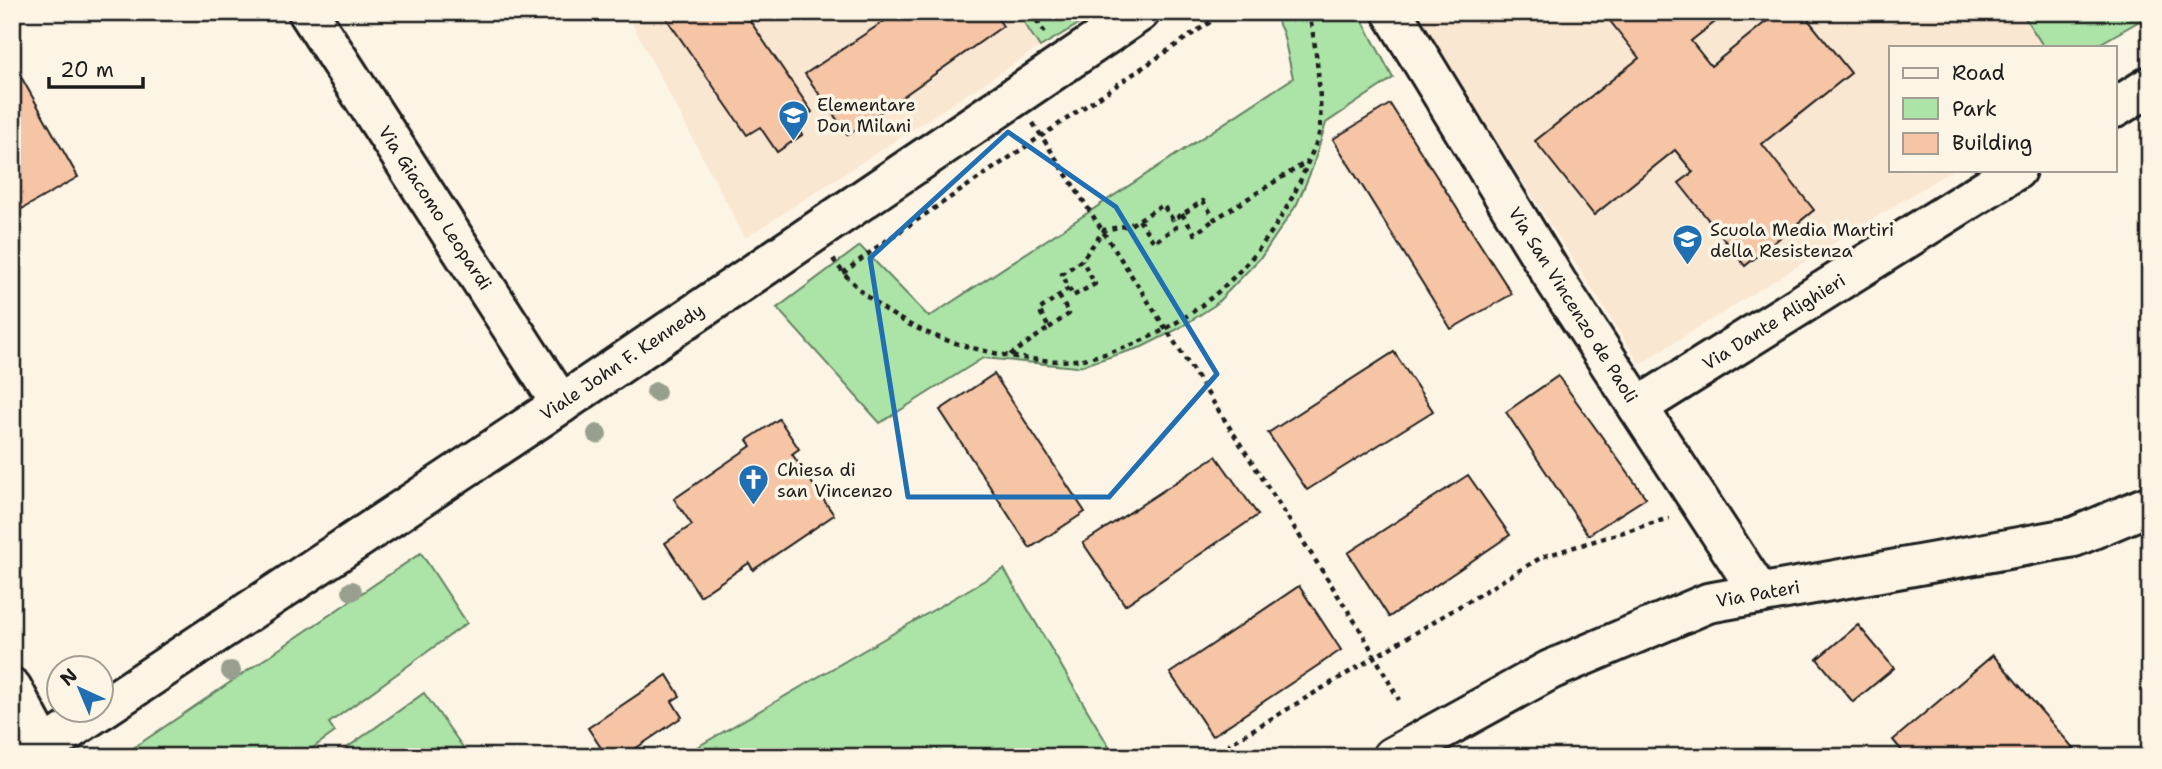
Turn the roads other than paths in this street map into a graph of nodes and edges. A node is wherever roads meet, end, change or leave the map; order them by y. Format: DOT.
graph roads {
  1 [pos="308,12"];
  2 [pos="1140,12"];
  3 [pos="1392,12"];
  4 [pos="2150,86"];
  5 [pos="2116,107"];
  6 [pos="2013,172"];
  7 [pos="561,404"];
  8 [pos="1638,407"];
  9 [pos="2150,505"];
  10 [pos="1760,594"];
  11 [pos="12,688"];
  12 [pos="116,699"];
  13 [pos="79,724"];
  14 [pos="37,752"];
  15 [pos="1392,757"];
  1 -- 7 [label="street, Via Giacomo Leopardi"];
  2 -- 7 [label="street, Viale John F. Kennedy"];
  3 -- 8 [label="street, Via San Vincenzo de Paoli"];
  4 -- 5 [label="street"];
  6 -- 8 [label="street, Via Dante Alighieri"];
  7 -- 12 [label="street, Viale John F. Kennedy"];
  8 -- 10 [label="street, Via San Vincenzo de Paoli"];
  9 -- 10 [label="street, Via Pateri"];
  10 -- 15 [label="street, Via Pateri"];
  11 -- 14 [label="street"];
  13 -- 14 [label="street, Viale John F. Kennedy"];
}
